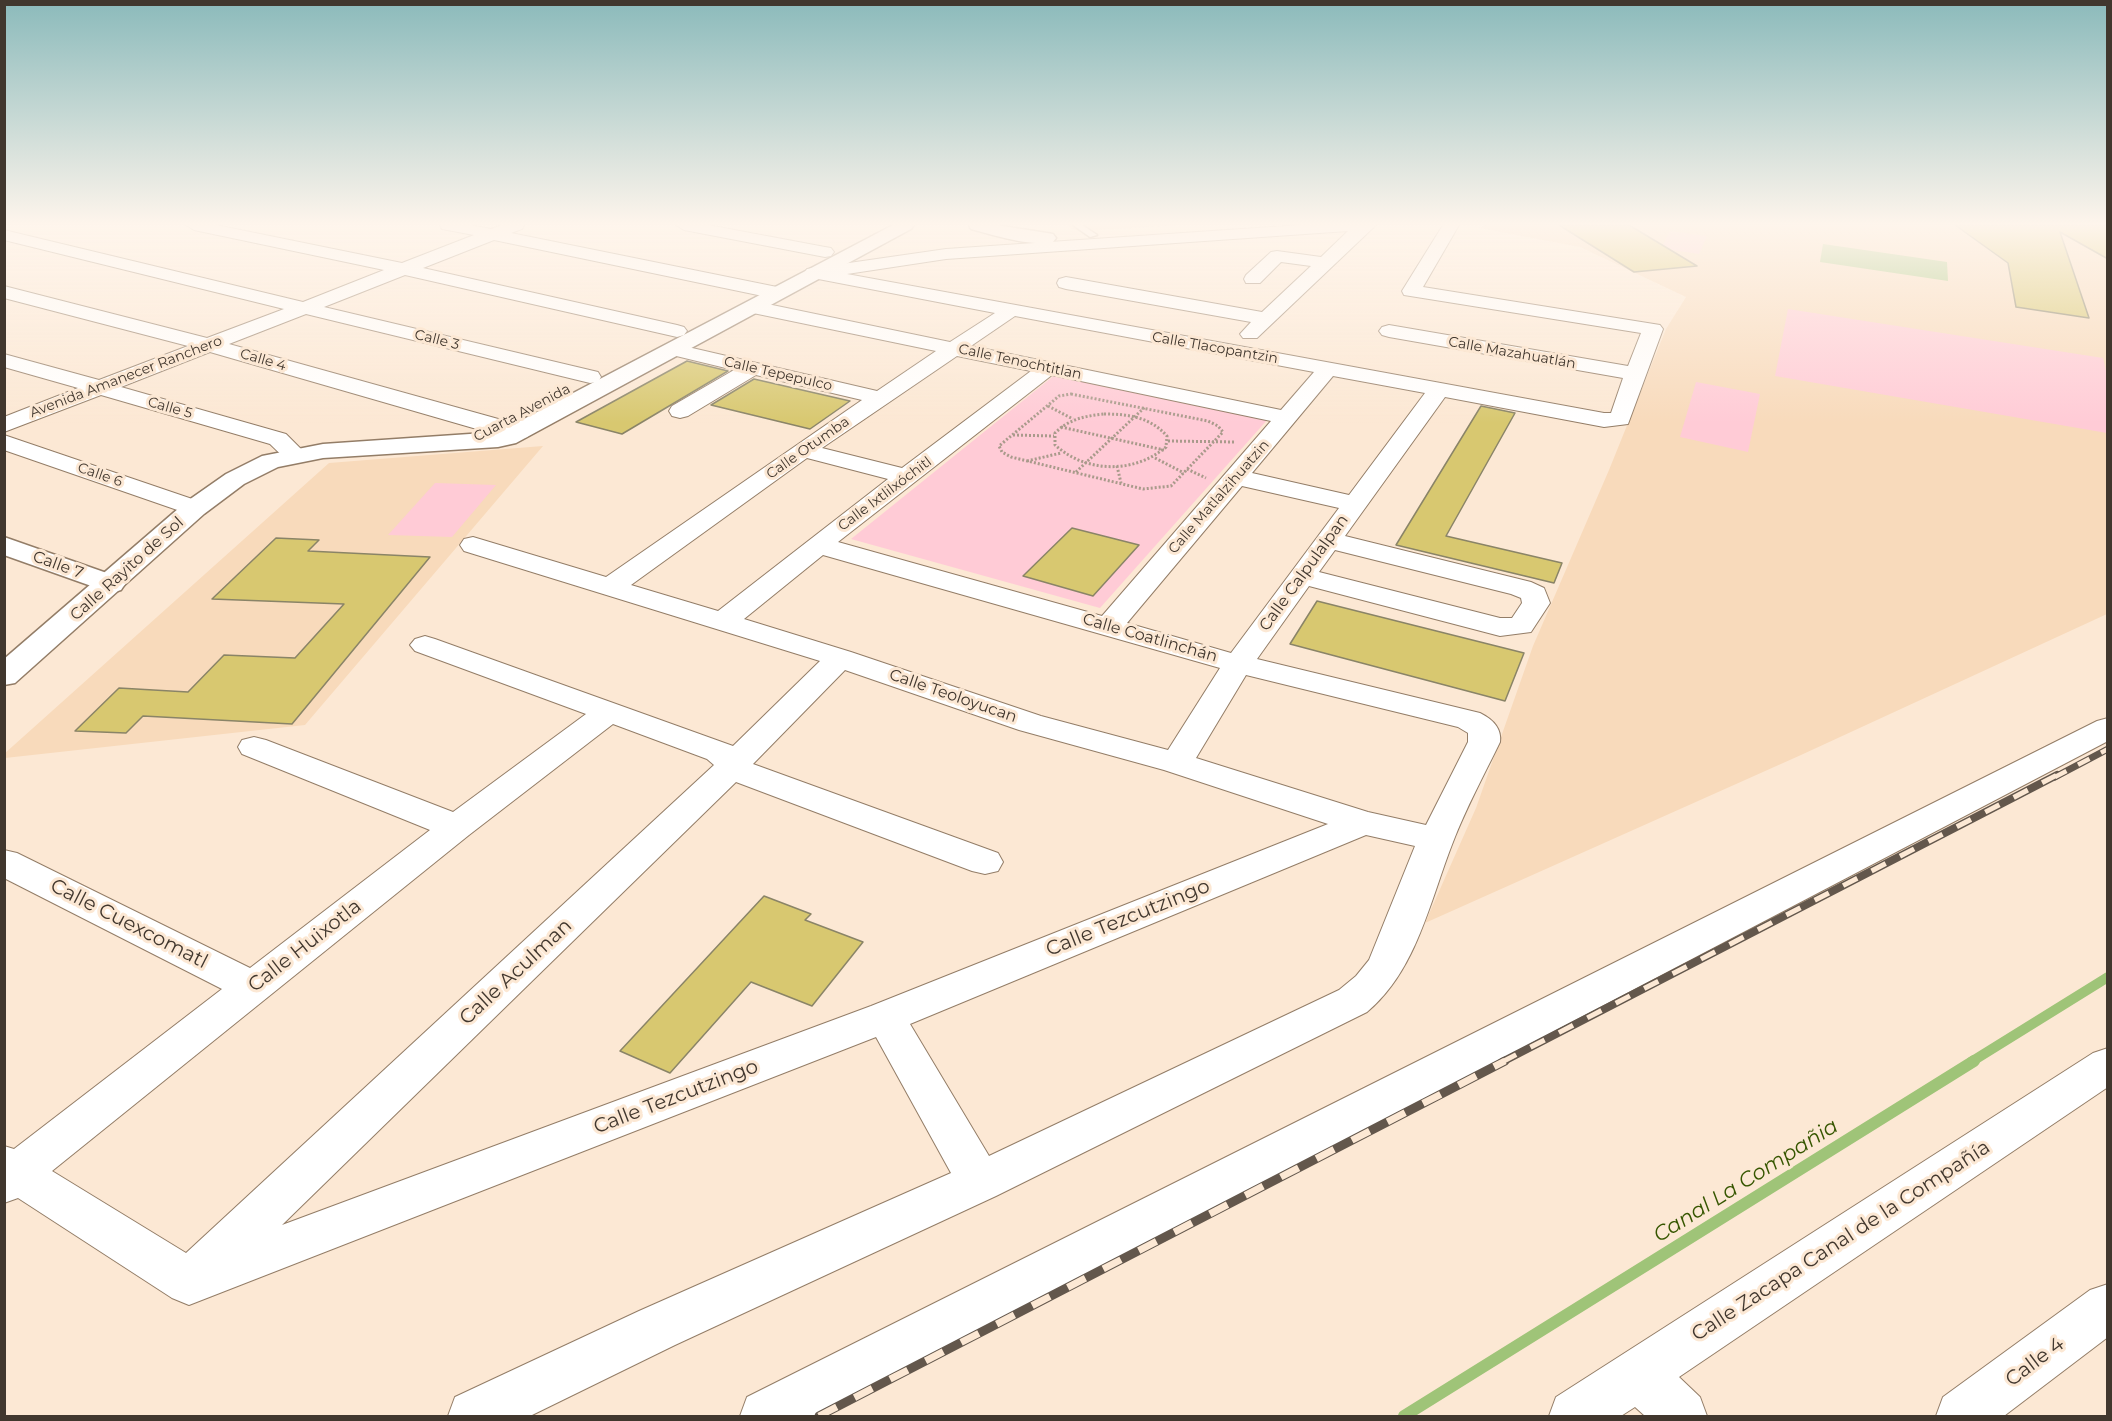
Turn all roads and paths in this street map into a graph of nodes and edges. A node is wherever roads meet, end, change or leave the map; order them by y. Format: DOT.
graph roads {
  1 [pos="235,291"];
  2 [pos="348,291"];
  3 [pos="490,291"];
  4 [pos="726,291"];
  5 [pos="765,291"];
  6 [pos="779,291"];
  7 [pos="938,291"];
  8 [pos="1113,291"];
  9 [pos="1295,291"];
  10 [pos="1460,291"];
  11 [pos="4,292"];
  12 [pos="753,298"];
  13 [pos="1052,298"];
  14 [pos="305,308"];
  15 [pos="1010,311"];
  16 [pos="1224,311"];
  17 [pos="1266,319"];
  18 [pos="1202,328"];
  19 [pos="1389,331"];
  20 [pos="676,340"];
  21 [pos="1240,344"];
  22 [pos="209,345"];
  23 [pos="954,349"];
  24 [pos="4,360"];
  25 [pos="753,368"];
  26 [pos="1048,368"];
  27 [pos="1329,368"];
  28 [pos="1635,374"];
  29 [pos="590,377"];
  30 [pos="101,388"];
  31 [pos="1440,388"];
  32 [pos="880,398"];
  33 [pos="1048,406"];
  34 [pos="1145,408"];
  35 [pos="680,411"];
  36 [pos="1135,417"];
  37 [pos="1287,418"];
  38 [pos="1074,420"];
  39 [pos="4,425"];
  40 [pos="495,427"];
  41 [pos="1060,427"];
  42 [pos="519,432"];
  43 [pos="1012,435"];
  44 [pos="1054,436"];
  45 [pos="1112,438"];
  46 [pos="469,441"];
  47 [pos="1168,441"];
  48 [pos="1214,441"];
  49 [pos="4,442"];
  50 [pos="1265,444"];
  51 [pos="803,450"];
  52 [pos="1164,450"];
  53 [pos="1062,452"];
  54 [pos="295,454"];
  55 [pos="1154,458"];
  56 [pos="1026,461"];
  57 [pos="1086,463"];
  58 [pos="1117,466"];
  59 [pos="1076,472"];
  60 [pos="1184,473"];
  61 [pos="908,477"];
  62 [pos="1236,477"];
  63 [pos="1121,483"];
  64 [pos="1355,504"];
  65 [pos="195,508"];
  66 [pos="1328,540"];
  67 [pos="4,545"];
  68 [pos="473,545"];
  69 [pos="818,545"];
  70 [pos="1302,576"];
  71 [pos="111,584"];
  72 [pos="608,588"];
  73 [pos="724,621"];
  74 [pos="1108,626"];
  75 [pos="424,645"];
  76 [pos="840,658"];
  77 [pos="1238,664"];
  78 [pos="4,676"];
  79 [pos="609,712"];
  80 [pos="2108,728"];
  81 [pos="254,747"];
  82 [pos="1176,763"];
  83 [pos="731,768"];
  84 [pos="1363,823"];
  85 [pos="457,826"];
  86 [pos="1436,839"];
  87 [pos="4,862"];
  88 [pos="985,862"];
  89 [pos="253,987"];
  90 [pos="885,1017"];
  91 [pos="2108,1065"];
  92 [pos="9,1174"];
  93 [pos="980,1182"];
  94 [pos="189,1282"];
  95 [pos="2108,1307"];
  96 [pos="1639,1374"];
  97 [pos="474,1416"];
  98 [pos="766,1416"];
  99 [pos="1575,1416"];
  100 [pos="1682,1416"];
  101 [pos="1962,1416"];
  1 -- 14 [label="street, Calle 3"];
  2 -- 14 [label="street, Avenida Amanecer Ranchero"];
  3 -- 20 [label="street, Calle Tepepulco"];
  4 -- 12 [label="street, Calle Tenochtitlan"];
  5 -- 12 [label="main road, Cuarta Avenida"];
  6 -- 12 [label="main road, Cuarta Avenida"];
  7 -- 15 [label="street, Calle Tlacopantzin"];
  8 -- 16 [label="street"];
  9 -- 17 [label="street"];
  10 -- 28 [label="street"];
  11 -- 22 [label="street, Calle 4"];
  12 -- 20 [label="main road, Cuarta Avenida"];
  12 -- 23 [label="street, Calle Tenochtitlan"];
  13 -- 18 [label="street"];
  14 -- 22 [label="street, Avenida Amanecer Ranchero"];
  14 -- 29 [label="street, Calle 3"];
  15 -- 21 [label="street, Calle Tlacopantzin"];
  15 -- 23 [label="street, Calle Otumba"];
  16 -- 17 [label="street"];
  16 -- 18 [label="street"];
  17 -- 21 [label="street"];
  18 -- 21 [label="street"];
  19 -- 28 [label="street, Calle Mazahuatlán"];
  20 -- 25 [label="street, Calle Tepepulco"];
  20 -- 29 [label="main road, Cuarta Avenida"];
  20 -- 42 [label="main road, Cuarta Avenida"];
  21 -- 27 [label="street, Calle Tlacopantzin"];
  22 -- 30 [label="street, Avenida Amanecer Ranchero"];
  22 -- 40 [label="street, Calle 4"];
  23 -- 26 [label="street, Calle Tenochtitlan"];
  23 -- 32 [label="street, Calle Otumba"];
  24 -- 30 [label="street, Calle 5"];
  25 -- 32 [label="street, Calle Tepepulco"];
  25 -- 35 [label="street"];
  26 -- 37 [label="street, Calle Tenochtitlan"];
  26 -- 61 [label="street, Calle Ixtlilxóchitl"];
  27 -- 31 [label="street, Calle Tlacopantzin"];
  27 -- 37 [label="street, Calle Matlalzihuatzin"];
  28 -- 31 [label="street, Calle Tlacopantzin"];
  29 -- 40 [label="main road, Cuarta Avenida"];
  30 -- 39 [label="street, Avenida Amanecer Ranchero"];
  30 -- 54 [label="street, Calle 5"];
  31 -- 64 [label="street, Calle Calpulalpan"];
  32 -- 51 [label="street, Calle Otumba"];
  33 -- 34 [label="path"];
  33 -- 38 [label="path"];
  33 -- 43 [label="path"];
  34 -- 36 [label="path"];
  34 -- 48 [label="path"];
  36 -- 38 [label="path"];
  36 -- 45 [label="path"];
  36 -- 47 [label="path"];
  37 -- 50 [label="street, Calle Matlalzihuatzin"];
  38 -- 41 [label="path"];
  40 -- 42 [label="street, Calle 4"];
  40 -- 46 [label="main road, Cuarta Avenida"];
  41 -- 44 [label="path"];
  41 -- 45 [label="path"];
  42 -- 46 [label="main road, Cuarta Avenida"];
  43 -- 44 [label="path"];
  43 -- 56 [label="path"];
  44 -- 53 [label="path"];
  45 -- 52 [label="path"];
  45 -- 57 [label="path"];
  46 -- 54 [label="main road, Calle Rayito de Sol"];
  47 -- 48 [label="path"];
  47 -- 52 [label="path"];
  48 -- 50 [label="path"];
  48 -- 60 [label="path"];
  49 -- 65 [label="street, Calle 6"];
  50 -- 62 [label="street, Calle Matlalzihuatzin"];
  51 -- 61 [label="street"];
  51 -- 72 [label="street, Calle Otumba"];
  52 -- 55 [label="path"];
  53 -- 56 [label="path"];
  53 -- 57 [label="path"];
  54 -- 65 [label="main road, Calle Rayito de Sol"];
  55 -- 58 [label="path"];
  55 -- 60 [label="path"];
  56 -- 59 [label="path"];
  57 -- 58 [label="path"];
  57 -- 59 [label="path"];
  58 -- 63 [label="path"];
  59 -- 63 [label="path"];
  60 -- 63 [label="path"];
  61 -- 69 [label="street, Calle Ixtlilxóchitl"];
  62 -- 64 [label="street"];
  62 -- 74 [label="street, Calle Matlalzihuatzin"];
  64 -- 66 [label="street, Calle Calpulalpan"];
  65 -- 71 [label="main road, Calle Rayito de Sol"];
  66 -- 70 [label="street, Calle Calpulalpan"];
  66 -- 70 [label="street"];
  67 -- 71 [label="main road, Calle 7"];
  68 -- 72 [label="street, Calle Teoloyucan"];
  69 -- 73 [label="street, Calle Ixtlilxóchitl"];
  69 -- 74 [label="street, Calle Coatlinchán"];
  70 -- 77 [label="street, Calle Calpulalpan"];
  71 -- 78 [label="main road, Calle Rayito de Sol"];
  72 -- 73 [label="street, Calle Teoloyucan"];
  73 -- 76 [label="street, Calle Teoloyucan"];
  74 -- 77 [label="street, Calle Coatlinchán"];
  75 -- 79 [label="street"];
  76 -- 82 [label="street, Calle Teoloyucan"];
  76 -- 83 [label="street, Calle Aculman"];
  77 -- 82 [label="street, Calle Calpulalpan"];
  77 -- 86 [label="street, Calle Coatlinchán"];
  79 -- 83 [label="street"];
  79 -- 85 [label="street, Calle Huixotla"];
  80 -- 98 [label="street"];
  81 -- 85 [label="street"];
  82 -- 84 [label="street, Calle Teoloyucan"];
  83 -- 88 [label="street"];
  83 -- 94 [label="street, Calle Aculman"];
  84 -- 86 [label="street, Calle Teoloyucan"];
  84 -- 90 [label="street, Calle Tezcutzingo"];
  85 -- 89 [label="street, Calle Huixotla"];
  86 -- 93 [label="street"];
  87 -- 89 [label="street, Calle Cuexcomatl"];
  89 -- 92 [label="street, Calle Huixotla"];
  90 -- 93 [label="street"];
  90 -- 94 [label="street, Calle Tezcutzingo"];
  91 -- 96 [label="street, Calle Zacapa Canal de la Compañía"];
  92 -- 94 [label="street"];
  93 -- 97 [label="street"];
  95 -- 101 [label="street, Calle 4"];
  96 -- 99 [label="street, Calle Zacapa Canal de la Compañía"];
  96 -- 100 [label="street"];
}
